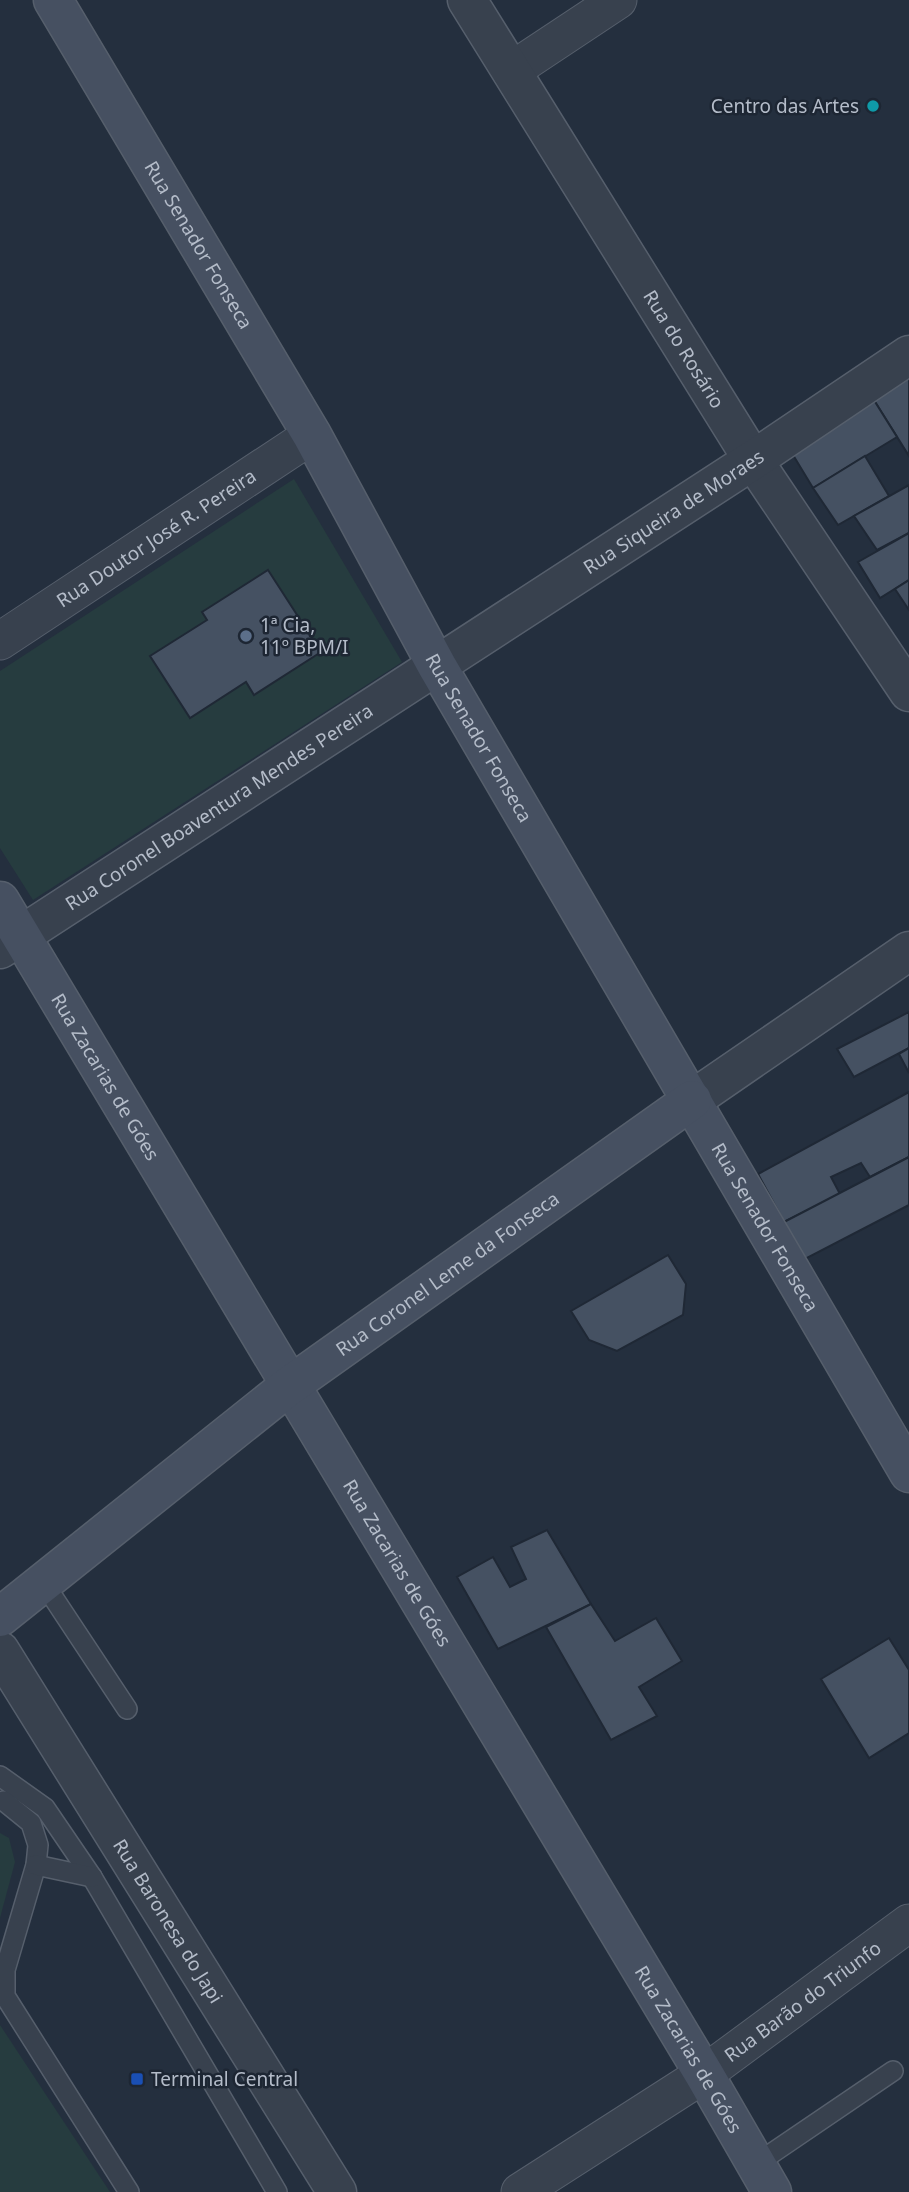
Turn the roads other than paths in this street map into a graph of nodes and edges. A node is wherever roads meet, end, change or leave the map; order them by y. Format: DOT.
graph roads {
  1 [pos="53,0"];
  2 [pos="467,0"];
  3 [pos="618,0"];
  4 [pos="511,71"];
  5 [pos="909,355"];
  6 [pos="312,435"];
  7 [pos="753,460"];
  8 [pos="0,641"];
  9 [pos="437,666"];
  10 [pos="909,692"];
  11 [pos="0,901"];
  12 [pos="11,942"];
  13 [pos="909,951"];
  14 [pos="692,1100"];
  15 [pos="289,1385"];
  16 [pos="909,1473"];
  17 [pos="43,1582"];
  18 [pos="0,1617"];
  19 [pos="0,1651"];
  20 [pos="127,1709"];
  21 [pos="0,1776"];
  22 [pos="2,1801"];
  23 [pos="45,1808"];
  24 [pos="36,1865"];
  25 [pos="92,1877"];
  26 [pos="909,1923"];
  27 [pos="893,2071"];
  28 [pos="704,2074"];
  29 [pos="764,2178"];
  30 [pos="129,2192"];
  31 [pos="278,2192"];
  32 [pos="337,2192"];
  33 [pos="520,2192"];
  1 -- 6 [label="main road, Rua Senador Fonseca"];
  2 -- 4 [label="street, Rua do Rosário"];
  3 -- 4 [label="street"];
  4 -- 7 [label="street, Rua do Rosário"];
  5 -- 7 [label="street, Rua Siqueira de Moraes"];
  6 -- 8 [label="street, Rua Doutor José R. Pereira"];
  6 -- 9 [label="main road, Rua Senador Fonseca"];
  7 -- 9 [label="street, Rua Siqueira de Moraes"];
  7 -- 10 [label="street, Rua do Rosário"];
  9 -- 12 [label="street, Rua Coronel Boaventura Mendes Pereira"];
  9 -- 14 [label="main road, Rua Senador Fonseca"];
  11 -- 12 [label="main road, Rua Zacarias de Góes"];
  12 -- 15 [label="main road, Rua Zacarias de Góes"];
  13 -- 14 [label="street, Rua Coronel Leme da Fonseca"];
  14 -- 15 [label="main road, Rua Coronel Leme da Fonseca"];
  14 -- 16 [label="main road, Rua Senador Fonseca"];
  15 -- 17 [label="main road, Rua Coronel Leme da Fonseca"];
  15 -- 28 [label="main road, Rua Zacarias de Góes"];
  17 -- 18 [label="main road, Rua Coronel Leme da Fonseca"];
  17 -- 20 [label="lane"];
  19 -- 32 [label="street, Rua Baronesa do Japi"];
  21 -- 23 [label="lane"];
  22 -- 23 [label="lane"];
  22 -- 24 [label="lane"];
  23 -- 25 [label="lane"];
  24 -- 25 [label="lane"];
  24 -- 30 [label="lane"];
  25 -- 31 [label="lane"];
  26 -- 28 [label="street, Rua Barão do Triunfo"];
  27 -- 29 [label="lane"];
  28 -- 29 [label="main road, Rua Zacarias de Góes"];
  28 -- 33 [label="street, Rua Barão do Triunfo"];
}
